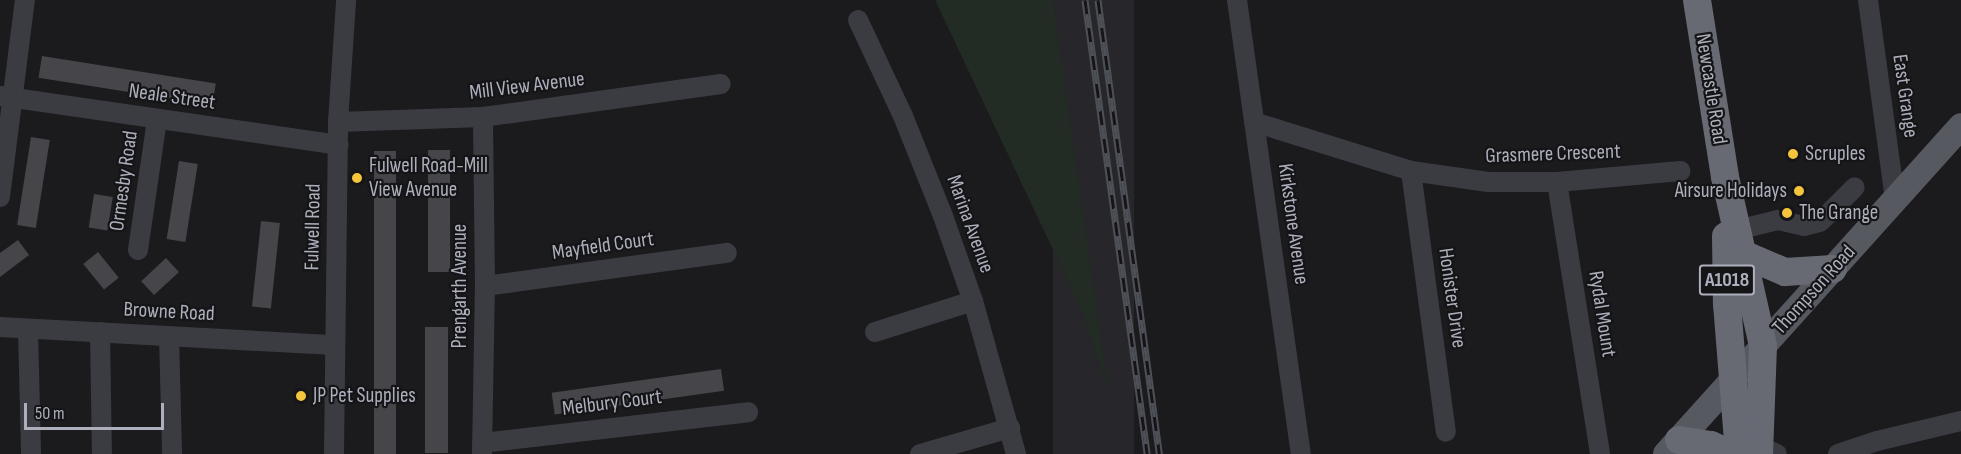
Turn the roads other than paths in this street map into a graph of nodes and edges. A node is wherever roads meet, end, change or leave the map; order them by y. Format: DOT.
graph roads {
  1 [pos="25,0"];
  2 [pos="346,0"];
  3 [pos="1237,0"];
  4 [pos="1697,0"];
  5 [pos="1868,0"];
  6 [pos="858,20"];
  7 [pos="721,84"];
  8 [pos="6,97"];
  9 [pos="483,117"];
  10 [pos="157,119"];
  11 [pos="338,122"];
  12 [pos="1254,122"];
  13 [pos="1961,126"];
  14 [pos="338,146"];
  15 [pos="1411,171"];
  16 [pos="1681,171"];
  17 [pos="1725,177"];
  18 [pos="1557,182"];
  19 [pos="1855,187"];
  20 [pos="0,197"];
  21 [pos="1895,199"];
  22 [pos="1740,242"];
  23 [pos="138,250"];
  24 [pos="727,253"];
  25 [pos="1833,269"];
  26 [pos="485,286"];
  27 [pos="973,301"];
  28 [pos="0,327"];
  29 [pos="28,329"];
  30 [pos="100,332"];
  31 [pos="875,332"];
  32 [pos="169,336"];
  33 [pos="335,345"];
  34 [pos="1763,346"];
  35 [pos="1732,382"];
  36 [pos="748,412"];
  37 [pos="1961,421"];
  38 [pos="1010,428"];
  39 [pos="1446,432"];
  40 [pos="1673,447"];
  41 [pos="482,448"];
  42 [pos="1759,452"];
  43 [pos="32,454"];
  44 [pos="102,454"];
  45 [pos="172,454"];
  46 [pos="334,454"];
  47 [pos="920,454"];
  48 [pos="1016,454"];
  49 [pos="1301,454"];
  50 [pos="1600,454"];
  51 [pos="1730,454"];
  52 [pos="1838,454"];
  1 -- 8 [label="street"];
  2 -- 11 [label="street, Fulwell Road"];
  3 -- 12 [label="street, Kirkstone Avenue"];
  4 -- 17 [label="highway, Newcastle Road / A1018"];
  5 -- 21 [label="street, East Grange"];
  6 -- 27 [label="street, Marina Avenue"];
  7 -- 9 [label="street, Mill View Avenue"];
  8 -- 10 [label="street, Neale Street"];
  8 -- 20 [label="street"];
  9 -- 11 [label="street, Mill View Avenue"];
  9 -- 26 [label="street, Prengarth Avenue"];
  10 -- 14 [label="street, Neale Street"];
  10 -- 23 [label="street, Ormesby Road"];
  11 -- 14 [label="street, Fulwell Road"];
  12 -- 15 [label="street, Grasmere Crescent"];
  12 -- 49 [label="street, Kirkstone Avenue"];
  13 -- 21 [label="main road, Thompson Road"];
  14 -- 33 [label="street, Fulwell Road"];
  15 -- 18 [label="street, Grasmere Crescent"];
  15 -- 39 [label="street, Honister Drive"];
  16 -- 18 [label="street, Grasmere Crescent"];
  17 -- 22 [label="highway, Newcastle Road / A1018"];
  17 -- 35 [label="highway, Newcastle Road / A1018"];
  18 -- 50 [label="street, Rydal Mount"];
  19 -- 22 [label="street"];
  21 -- 25 [label="main road, Thompson Road"];
  22 -- 25 [label="highway"];
  22 -- 34 [label="highway, Newcastle Road / A1018"];
  24 -- 26 [label="street, Mayfield Court"];
  25 -- 34 [label="main road, Thompson Road"];
  26 -- 41 [label="street, Prengarth Avenue"];
  27 -- 31 [label="street"];
  27 -- 38 [label="street, Marina Avenue"];
  28 -- 29 [label="street, Browne Road"];
  29 -- 30 [label="street, Browne Road"];
  29 -- 43 [label="street"];
  30 -- 32 [label="street, Browne Road"];
  30 -- 44 [label="street"];
  32 -- 33 [label="street, Browne Road"];
  32 -- 45 [label="street"];
  33 -- 46 [label="street, Fulwell Road"];
  34 -- 35 [label="main road, Thompson Road"];
  34 -- 42 [label="highway, A1018"];
  35 -- 40 [label="main road, Thompson Road"];
  35 -- 42 [label="highway, A1018"];
  36 -- 41 [label="street, Melbury Court"];
  37 -- 52 [label="street"];
  38 -- 47 [label="street"];
  38 -- 48 [label="street, Marina Avenue"];
  40 -- 51 [label="highway"];
}
